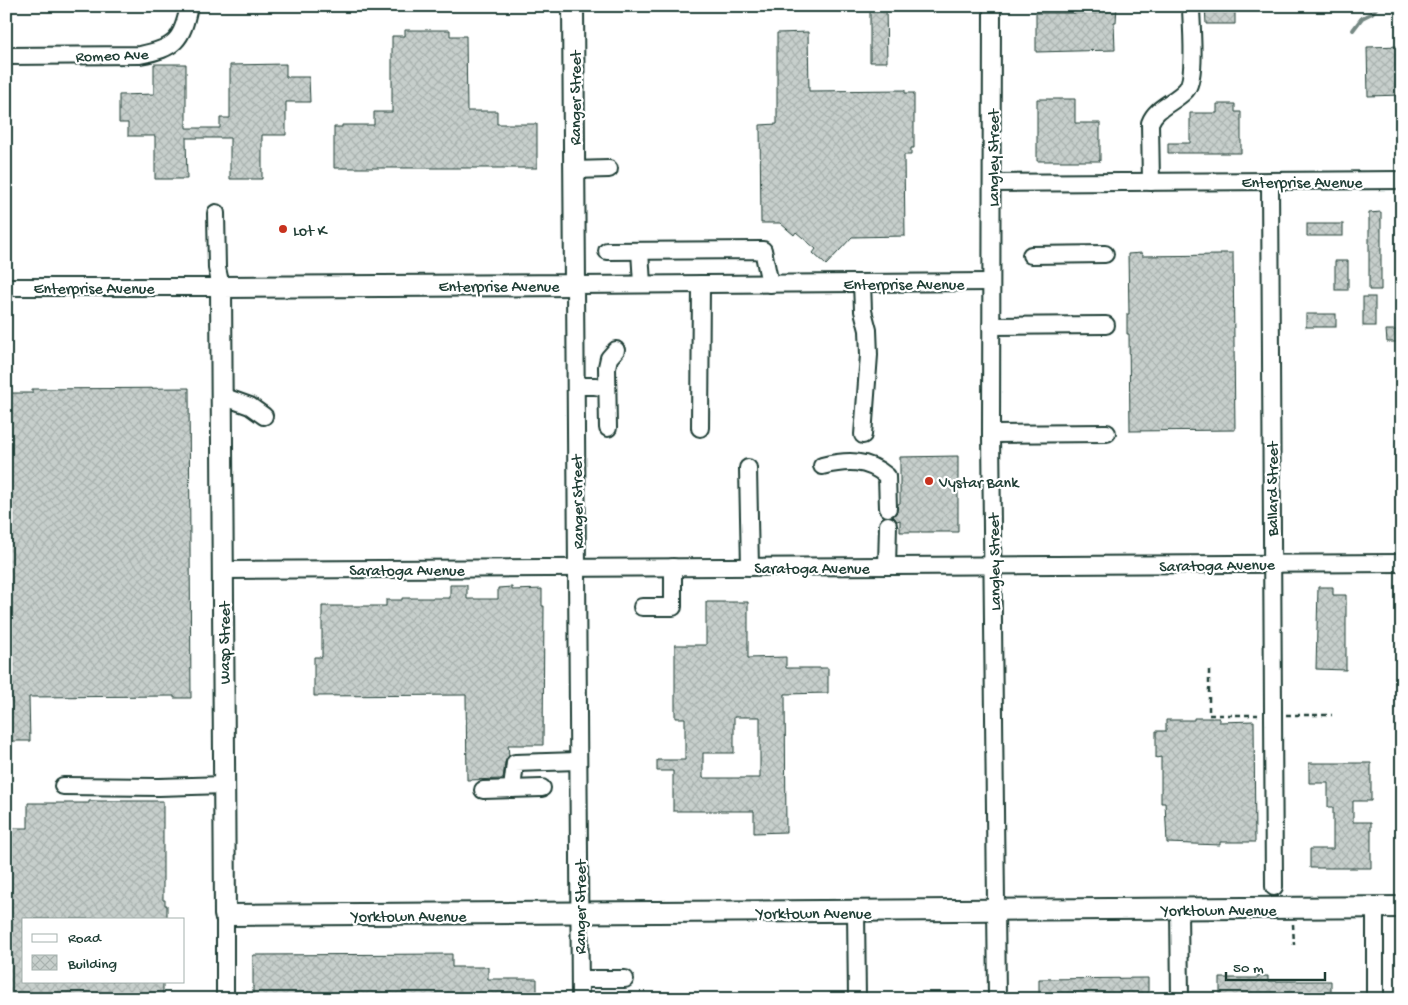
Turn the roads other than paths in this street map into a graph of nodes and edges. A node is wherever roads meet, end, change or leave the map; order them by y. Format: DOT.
graph roads {
  1 [pos="189,6"];
  2 [pos="574,6"];
  3 [pos="992,6"];
  4 [pos="1191,6"];
  5 [pos="6,56"];
  6 [pos="609,169"];
  7 [pos="574,170"];
  8 [pos="1402,180"];
  9 [pos="1270,181"];
  10 [pos="1150,182"];
  11 [pos="992,183"];
  12 [pos="216,213"];
  13 [pos="607,251"];
  14 [pos="640,251"];
  15 [pos="1105,254"];
  16 [pos="1031,255"];
  17 [pos="991,282"];
  18 [pos="862,283"];
  19 [pos="642,284"];
  20 [pos="701,284"];
  21 [pos="770,284"];
  22 [pos="575,285"];
  23 [pos="6,287"];
  24 [pos="221,287"];
  25 [pos="1106,325"];
  26 [pos="991,326"];
  27 [pos="616,350"];
  28 [pos="576,386"];
  29 [pos="607,388"];
  30 [pos="222,396"];
  31 [pos="264,416"];
  32 [pos="608,428"];
  33 [pos="700,428"];
  34 [pos="1108,433"];
  35 [pos="991,434"];
  36 [pos="863,436"];
  37 [pos="822,466"];
  38 [pos="748,468"];
  39 [pos="888,508"];
  40 [pos="888,525"];
  41 [pos="1402,563"];
  42 [pos="1272,564"];
  43 [pos="887,566"];
  44 [pos="993,566"];
  45 [pos="673,567"];
  46 [pos="750,567"];
  47 [pos="577,568"];
  48 [pos="223,570"];
  49 [pos="642,607"];
  50 [pos="578,761"];
  51 [pos="224,784"];
  52 [pos="63,786"];
  53 [pos="542,788"];
  54 [pos="512,789"];
  55 [pos="483,790"];
  56 [pos="1274,887"];
  57 [pos="1402,907"];
  58 [pos="1375,908"];
  59 [pos="1179,910"];
  60 [pos="856,911"];
  61 [pos="996,911"];
  62 [pos="579,914"];
  63 [pos="225,915"];
  64 [pos="580,979"];
  65 [pos="624,979"];
  66 [pos="225,999"];
  67 [pos="580,999"];
  68 [pos="857,999"];
  69 [pos="997,999"];
  70 [pos="1180,999"];
  71 [pos="1375,999"];
  1 -- 5 [label="street, Romeo Ave"];
  2 -- 7 [label="main road, Ranger Street"];
  3 -- 11 [label="street, Langley Street"];
  4 -- 10 [label="street"];
  6 -- 7 [label="street"];
  7 -- 22 [label="main road, Ranger Street"];
  8 -- 9 [label="street, Enterprise Avenue"];
  9 -- 10 [label="street, Enterprise Avenue"];
  9 -- 42 [label="street, Ballard Street"];
  10 -- 11 [label="street, Enterprise Avenue"];
  11 -- 17 [label="street, Langley Street"];
  12 -- 24 [label="street"];
  13 -- 14 [label="street"];
  14 -- 19 [label="street"];
  14 -- 21 [label="street"];
  15 -- 16 [label="street"];
  17 -- 18 [label="street, Enterprise Avenue"];
  17 -- 26 [label="street, Langley Street"];
  18 -- 21 [label="street, Enterprise Avenue"];
  18 -- 36 [label="street"];
  19 -- 20 [label="street, Enterprise Avenue"];
  19 -- 22 [label="street, Enterprise Avenue"];
  20 -- 21 [label="street, Enterprise Avenue"];
  20 -- 33 [label="street"];
  22 -- 24 [label="main road, Enterprise Avenue"];
  22 -- 28 [label="street, Ranger Street"];
  23 -- 24 [label="street, Enterprise Avenue"];
  24 -- 30 [label="main road, Wasp Street"];
  25 -- 26 [label="street"];
  26 -- 35 [label="street, Langley Street"];
  27 -- 29 [label="street"];
  28 -- 29 [label="street"];
  28 -- 47 [label="street, Ranger Street"];
  29 -- 32 [label="street"];
  30 -- 31 [label="street"];
  30 -- 48 [label="main road, Wasp Street"];
  34 -- 35 [label="street"];
  35 -- 44 [label="street, Langley Street"];
  37 -- 39 [label="street"];
  38 -- 46 [label="street"];
  40 -- 43 [label="street"];
  41 -- 42 [label="street, Saratoga Avenue"];
  42 -- 44 [label="street, Saratoga Avenue"];
  42 -- 56 [label="street, Ballard Street"];
  43 -- 44 [label="street, Saratoga Avenue"];
  43 -- 46 [label="street, Saratoga Avenue"];
  44 -- 61 [label="street, Langley Street"];
  45 -- 46 [label="street, Saratoga Avenue"];
  45 -- 47 [label="street, Saratoga Avenue"];
  45 -- 49 [label="street"];
  47 -- 48 [label="street, Saratoga Avenue"];
  47 -- 50 [label="street, Ranger Street"];
  48 -- 51 [label="main road, Wasp Street"];
  50 -- 54 [label="street"];
  50 -- 62 [label="street, Ranger Street"];
  51 -- 52 [label="street"];
  51 -- 63 [label="main road, Wasp Street"];
  53 -- 54 [label="street"];
  54 -- 55 [label="street"];
  57 -- 58 [label="main road, Yorktown Avenue"];
  58 -- 59 [label="main road, Yorktown Avenue"];
  58 -- 71 [label="street"];
  59 -- 61 [label="main road, Yorktown Avenue"];
  59 -- 70 [label="street"];
  60 -- 61 [label="main road, Yorktown Avenue"];
  60 -- 62 [label="main road, Yorktown Avenue"];
  60 -- 68 [label="street"];
  61 -- 69 [label="street, Langley Street"];
  62 -- 63 [label="main road, Yorktown Avenue"];
  62 -- 64 [label="street, Ranger Street"];
  63 -- 66 [label="street, Wasp Street"];
  64 -- 65 [label="street"];
  64 -- 67 [label="street, Ranger Street"];
}
